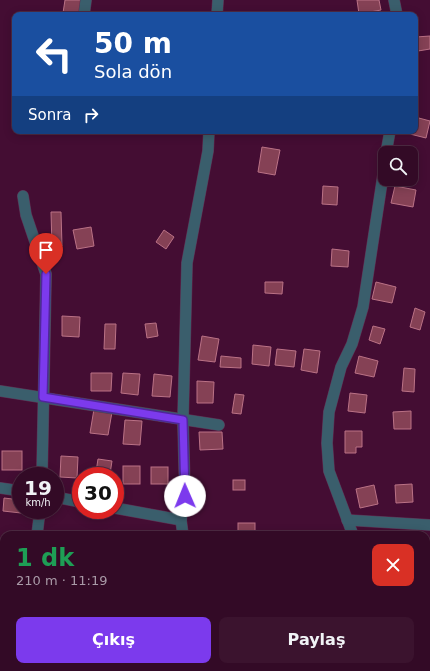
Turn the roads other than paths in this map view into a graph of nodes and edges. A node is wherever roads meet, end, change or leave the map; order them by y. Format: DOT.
graph roads {
  1 [pos="86,0"];
  2 [pos="218,0"];
  3 [pos="394,0"];
  4 [pos="84,12"];
  5 [pos="217,12"];
  6 [pos="396,12"];
  7 [pos="209,134"];
  8 [pos="389,134"];
  9 [pos="387,146"];
  10 [pos="381,186"];
  11 [pos="23,196"];
  12 [pos="0,391"];
  13 [pos="43,397"];
  14 [pos="183,420"];
  15 [pos="219,425"];
  16 [pos="42,467"];
  17 [pos="0,488"];
  18 [pos="12,490"];
  19 [pos="124,510"];
  20 [pos="39,519"];
  21 [pos="181,520"];
  22 [pos="347,520"];
  23 [pos="430,525"];
  24 [pos="37,531"];
  25 [pos="182,531"];
  26 [pos="351,531"];
  1 -- 4 [label="street"];
  2 -- 5 [label="street"];
  3 -- 6 [label="street"];
  7 -- 14 [label="street"];
  8 -- 9 [label="street"];
  10 -- 22 [label="street"];
  11 -- 13 [label="street"];
  12 -- 13 [label="street"];
  13 -- 14 [label="street"];
  13 -- 16 [label="street"];
  14 -- 15 [label="street"];
  14 -- 21 [label="street"];
  17 -- 18 [label="street"];
  19 -- 21 [label="street"];
  20 -- 24 [label="street"];
  21 -- 25 [label="street"];
  22 -- 23 [label="street"];
  22 -- 26 [label="street"];
}
